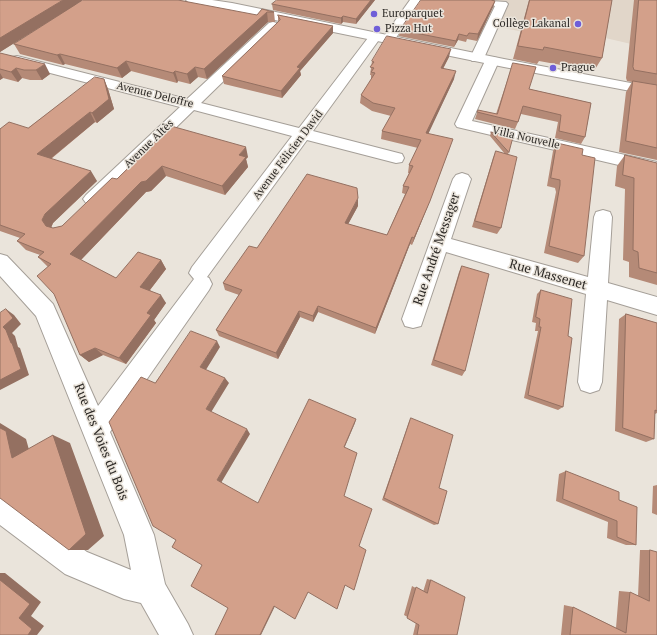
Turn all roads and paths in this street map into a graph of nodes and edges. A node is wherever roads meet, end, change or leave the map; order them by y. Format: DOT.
graph roads {
  1 [pos="192,0"];
  2 [pos="215,0"];
  3 [pos="416,0"];
  4 [pos="482,0"];
  5 [pos="232,7"];
  6 [pos="273,26"];
  7 [pos="382,38"];
  8 [pos="17,48"];
  9 [pos="485,59"];
  10 [pos="657,92"];
  11 [pos="190,104"];
  12 [pos="305,134"];
  13 [pos="396,158"];
  14 [pos="657,168"];
  15 [pos="462,179"];
  16 [pos="83,207"];
  17 [pos="603,217"];
  18 [pos="440,243"];
  19 [pos="0,262"];
  20 [pos="597,289"];
  21 [pos="657,306"];
  22 [pos="413,319"];
  23 [pos="590,382"];
  24 [pos="96,430"];
  25 [pos="0,507"];
  26 [pos="151,590"];
  27 [pos="177,635"];
  1 -- 5 [label="street"];
  2 -- 5 [label="street"];
  3 -- 7 [label="street, Avenue Félicien David"];
  4 -- 9 [label="street"];
  5 -- 7 [label="street"];
  6 -- 11 [label="street, Avenue Altès"];
  7 -- 9 [label="street"];
  7 -- 12 [label="street, Avenue Félicien David"];
  8 -- 11 [label="street, Avenue Deloffre"];
  9 -- 10 [label="street"];
  9 -- 14 [label="street, Villa Nouvelle"];
  11 -- 12 [label="street, Avenue Deloffre"];
  11 -- 16 [label="street, Avenue Altès"];
  12 -- 13 [label="street, Avenue Deloffre"];
  12 -- 24 [label="street, Avenue Félicien David"];
  15 -- 18 [label="street, Rue André Messager"];
  17 -- 20 [label="street"];
  18 -- 20 [label="street, Rue Massenet"];
  18 -- 22 [label="street, Rue André Messager"];
  19 -- 24 [label="street, Rue des Voies du Bois"];
  20 -- 21 [label="street, Rue Massenet"];
  20 -- 23 [label="street"];
  24 -- 26 [label="street, Rue des Voies du Bois"];
  25 -- 26 [label="street"];
  26 -- 27 [label="street, Rue des Voies du Bois"];
}
